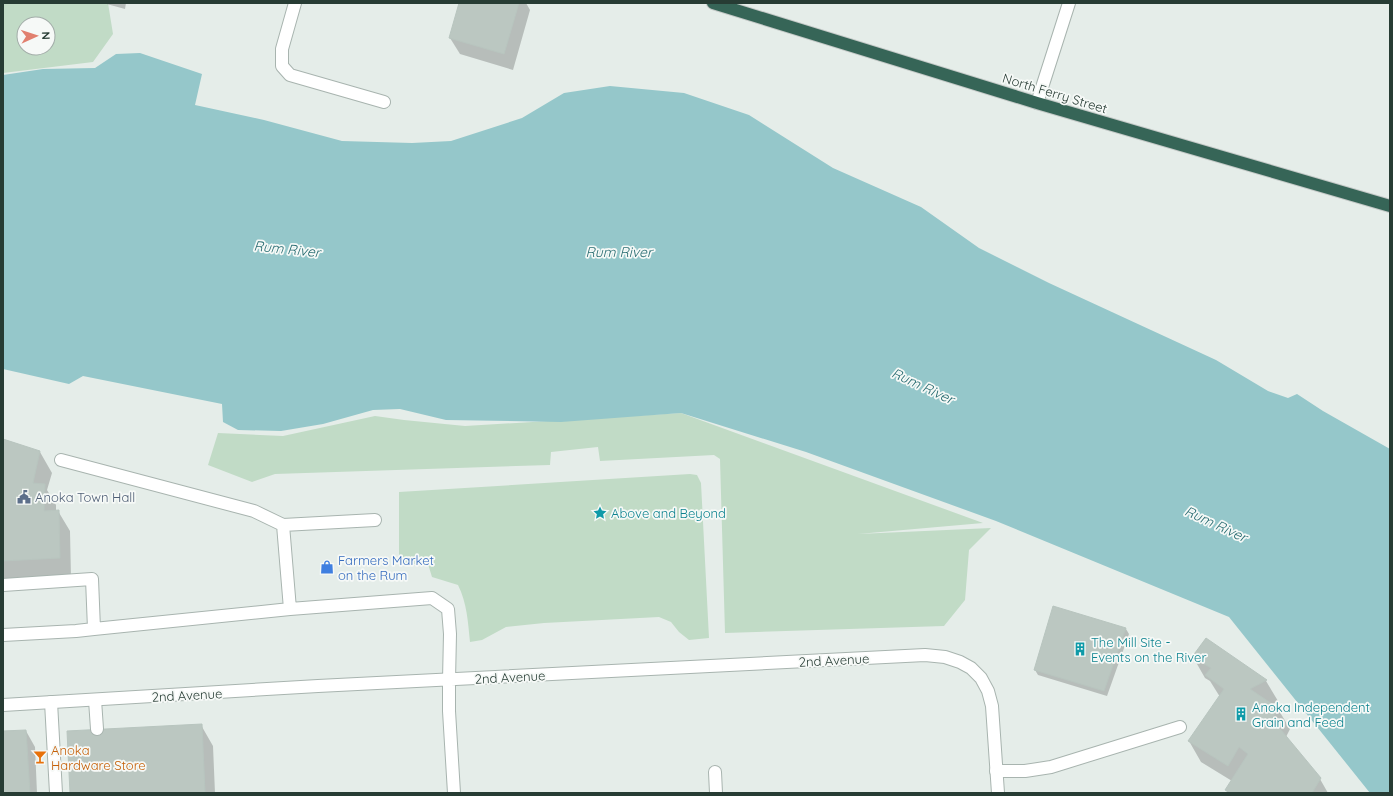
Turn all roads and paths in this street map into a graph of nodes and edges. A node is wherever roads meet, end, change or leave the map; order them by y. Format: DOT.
graph roads {
  1 [pos="295,3"];
  2 [pos="713,3"];
  3 [pos="1068,3"];
  4 [pos="384,102"];
  5 [pos="1037,103"];
  6 [pos="1390,206"];
  7 [pos="61,460"];
  8 [pos="375,520"];
  9 [pos="283,525"];
  10 [pos="3,585"];
  11 [pos="290,609"];
  12 [pos="94,629"];
  13 [pos="3,635"];
  14 [pos="449,680"];
  15 [pos="96,700"];
  16 [pos="51,702"];
  17 [pos="3,705"];
  18 [pos="1180,727"];
  19 [pos="97,729"];
  20 [pos="996,771"];
  21 [pos="715,772"];
  22 [pos="56,793"];
  23 [pos="454,793"];
  24 [pos="716,793"];
  25 [pos="998,793"];
  1 -- 4 [label="street"];
  2 -- 5 [label="highway, North Ferry Street"];
  3 -- 5 [label="street"];
  5 -- 6 [label="highway, North Ferry Street"];
  7 -- 9 [label="street"];
  8 -- 9 [label="street"];
  9 -- 11 [label="street"];
  10 -- 12 [label="street"];
  11 -- 12 [label="street"];
  11 -- 14 [label="street"];
  12 -- 13 [label="street"];
  14 -- 15 [label="street, 2nd Avenue"];
  14 -- 20 [label="street, 2nd Avenue"];
  14 -- 23 [label="street"];
  15 -- 16 [label="street, 2nd Avenue"];
  15 -- 19 [label="street"];
  16 -- 17 [label="street, 2nd Avenue"];
  16 -- 22 [label="street"];
  18 -- 20 [label="street"];
  20 -- 25 [label="street, 2nd Avenue"];
  21 -- 24 [label="street"];
}
